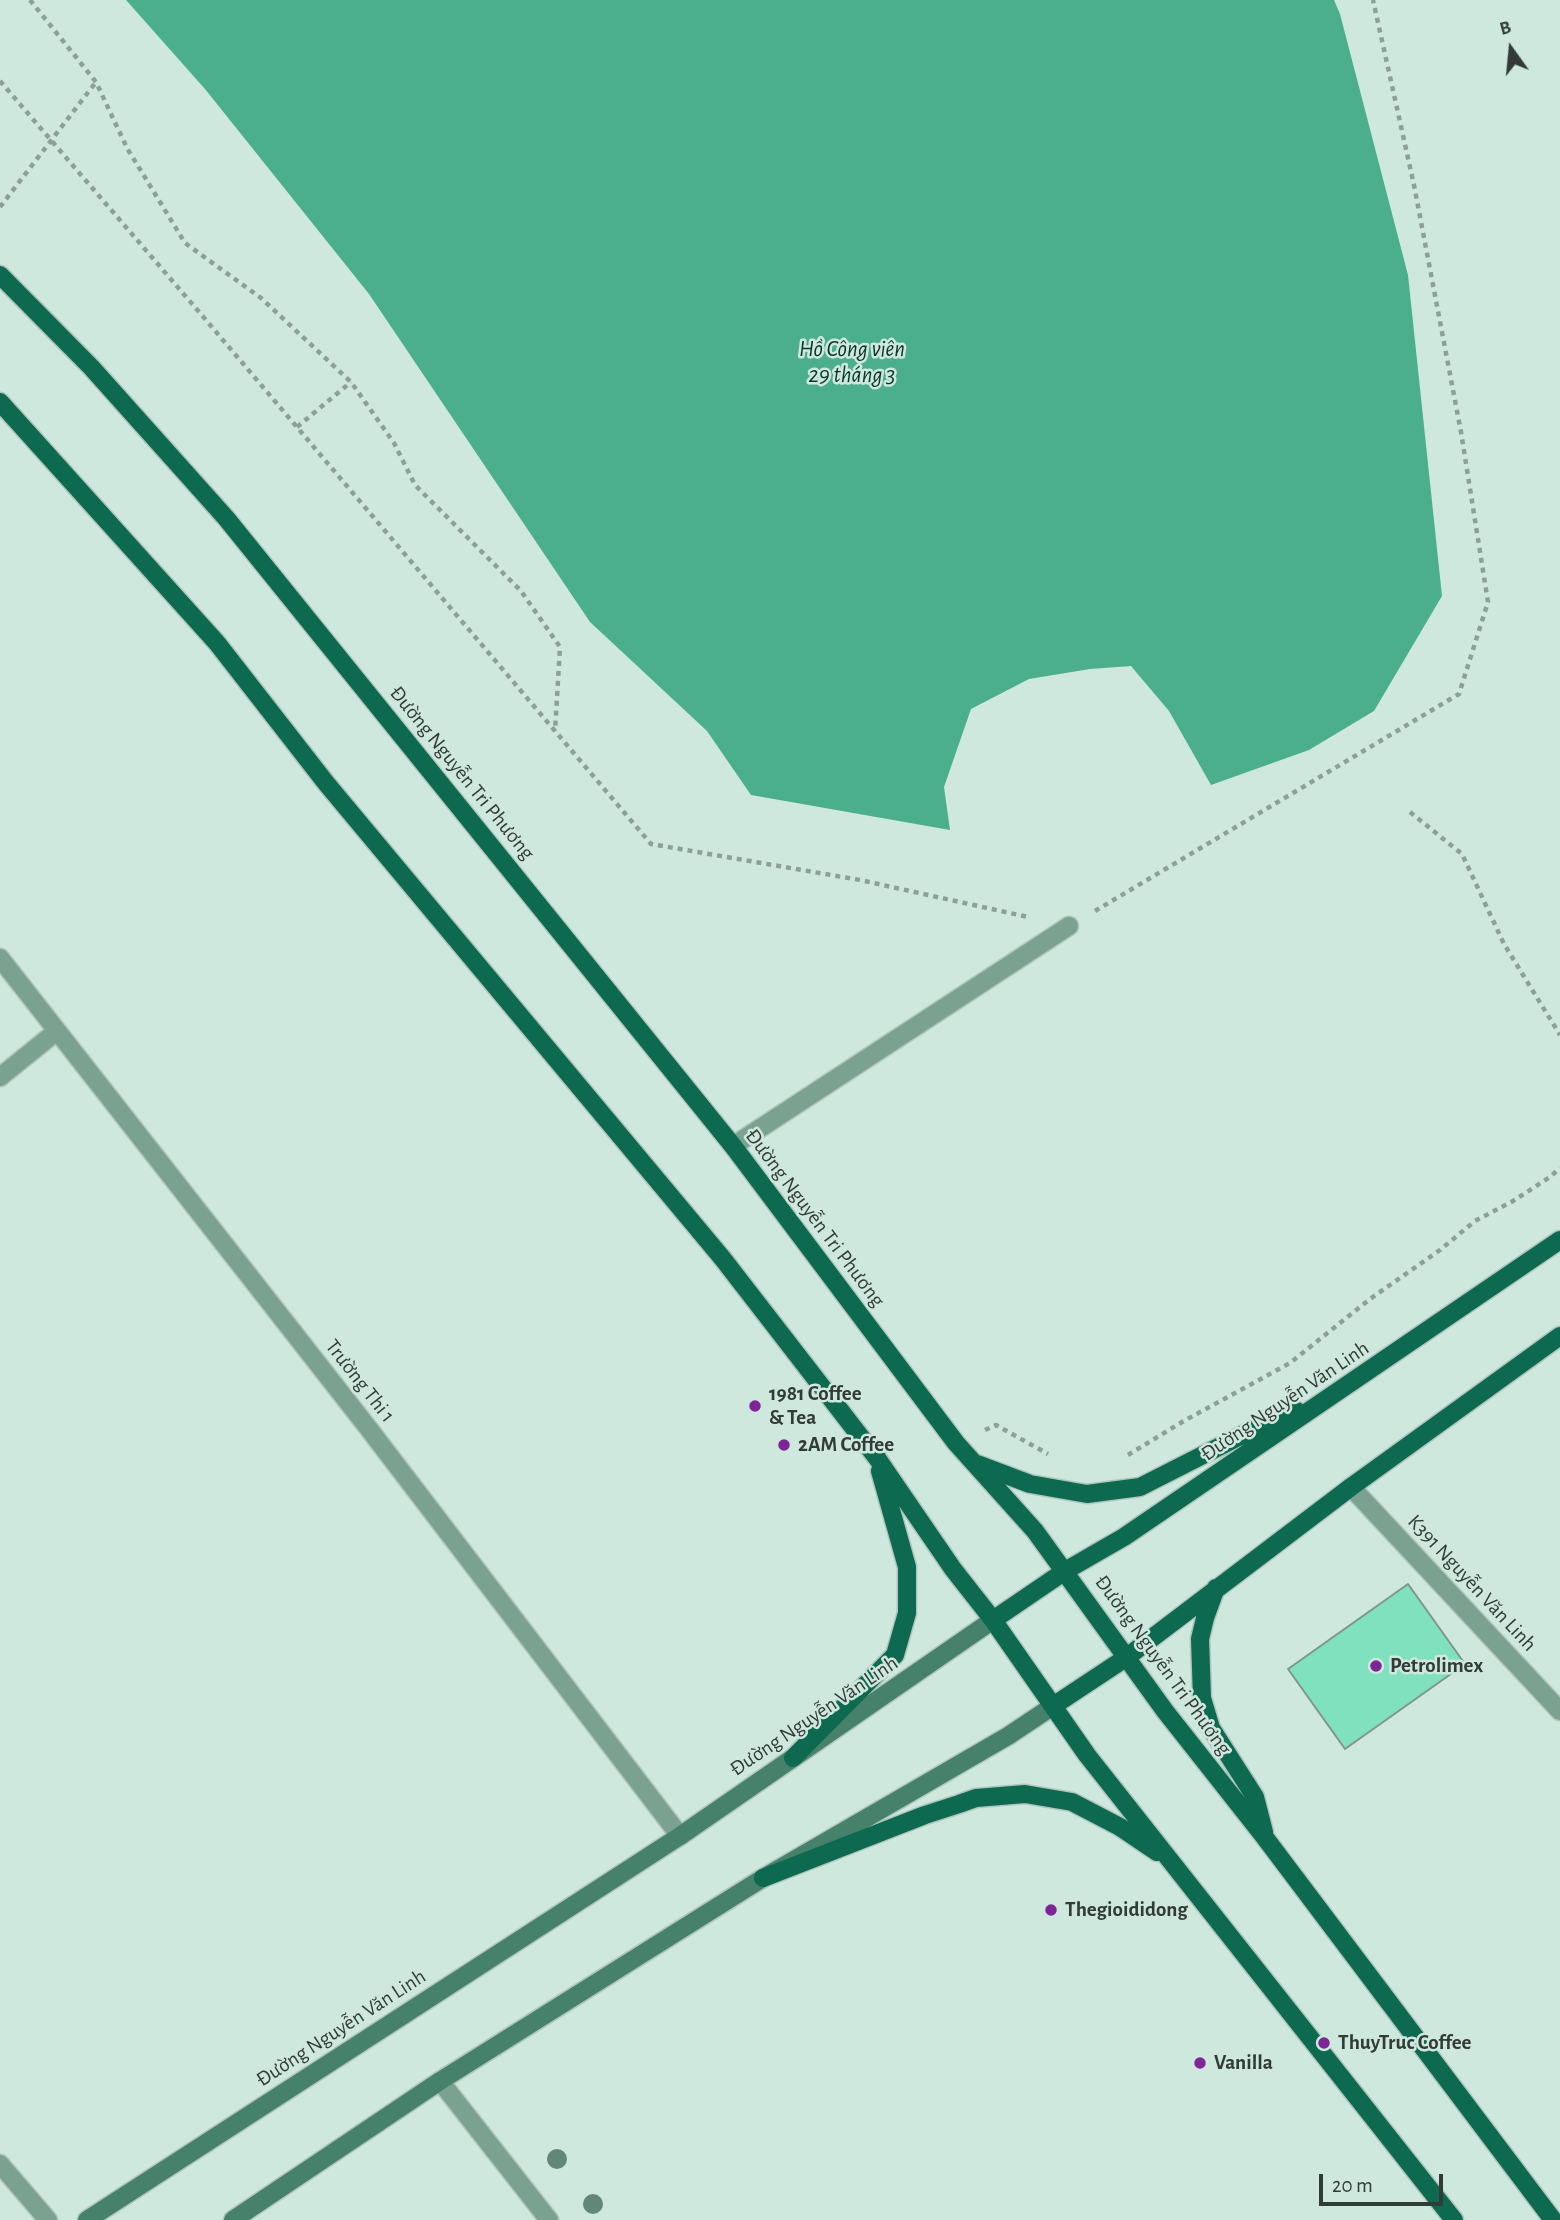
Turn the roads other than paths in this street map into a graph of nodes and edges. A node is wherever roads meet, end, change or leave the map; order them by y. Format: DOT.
graph roads {
  1 [pos="0,275"];
  2 [pos="0,402"];
  3 [pos="1069,926"];
  4 [pos="0,958"];
  5 [pos="57,1031"];
  6 [pos="0,1077"];
  7 [pos="733,1146"];
  8 [pos="1560,1240"];
  9 [pos="1560,1336"];
  10 [pos="1330,1398"];
  11 [pos="877,1458"];
  12 [pos="974,1463"];
  13 [pos="1351,1487"];
  14 [pos="1065,1571"];
  15 [pos="1216,1588"];
  16 [pos="993,1620"];
  17 [pos="1127,1657"];
  18 [pos="1053,1706"];
  19 [pos="1560,1711"];
  20 [pos="793,1758"];
  21 [pos="680,1836"];
  22 [pos="1266,1839"];
  23 [pos="1172,1862"];
  24 [pos="763,1878"];
  25 [pos="440,2081"];
  26 [pos="0,2165"];
  27 [pos="48,2220"];
  28 [pos="87,2220"];
  29 [pos="233,2220"];
  30 [pos="549,2220"];
  31 [pos="1454,2220"];
  32 [pos="1553,2220"];
  1 -- 7 [label="main road, Đường Nguyễn Tri Phương"];
  2 -- 11 [label="main road"];
  3 -- 7 [label="street"];
  4 -- 5 [label="street, Trường Thi 1"];
  5 -- 6 [label="street"];
  5 -- 21 [label="street, Trường Thi 1"];
  7 -- 12 [label="main road, Đường Nguyễn Tri Phương"];
  8 -- 10 [label="main road, Đường Nguyễn Văn Linh"];
  9 -- 13 [label="main road"];
  10 -- 12 [label="main road"];
  10 -- 14 [label="main road, Đường Nguyễn Văn Linh"];
  11 -- 16 [label="main road"];
  11 -- 20 [label="main road"];
  12 -- 14 [label="main road, Đường Nguyễn Tri Phương"];
  13 -- 15 [label="main road"];
  13 -- 19 [label="street, K391 Nguyễn Văn Linh"];
  14 -- 16 [label="main road, Đường Nguyễn Văn Linh"];
  14 -- 17 [label="main road, Đường Nguyễn Tri Phương"];
  15 -- 17 [label="main road"];
  15 -- 22 [label="main road"];
  16 -- 18 [label="main road"];
  16 -- 20 [label="street, Đường Nguyễn Văn Linh"];
  17 -- 18 [label="main road"];
  17 -- 22 [label="main road, Đường Nguyễn Tri Phương"];
  18 -- 23 [label="main road"];
  18 -- 24 [label="street"];
  20 -- 21 [label="street, Đường Nguyễn Văn Linh"];
  21 -- 28 [label="street, Đường Nguyễn Văn Linh"];
  22 -- 32 [label="main road, Đường Nguyễn Tri Phương"];
  23 -- 24 [label="main road"];
  23 -- 31 [label="main road"];
  24 -- 25 [label="street"];
  25 -- 29 [label="street"];
  25 -- 30 [label="street"];
  26 -- 27 [label="street"];
}
